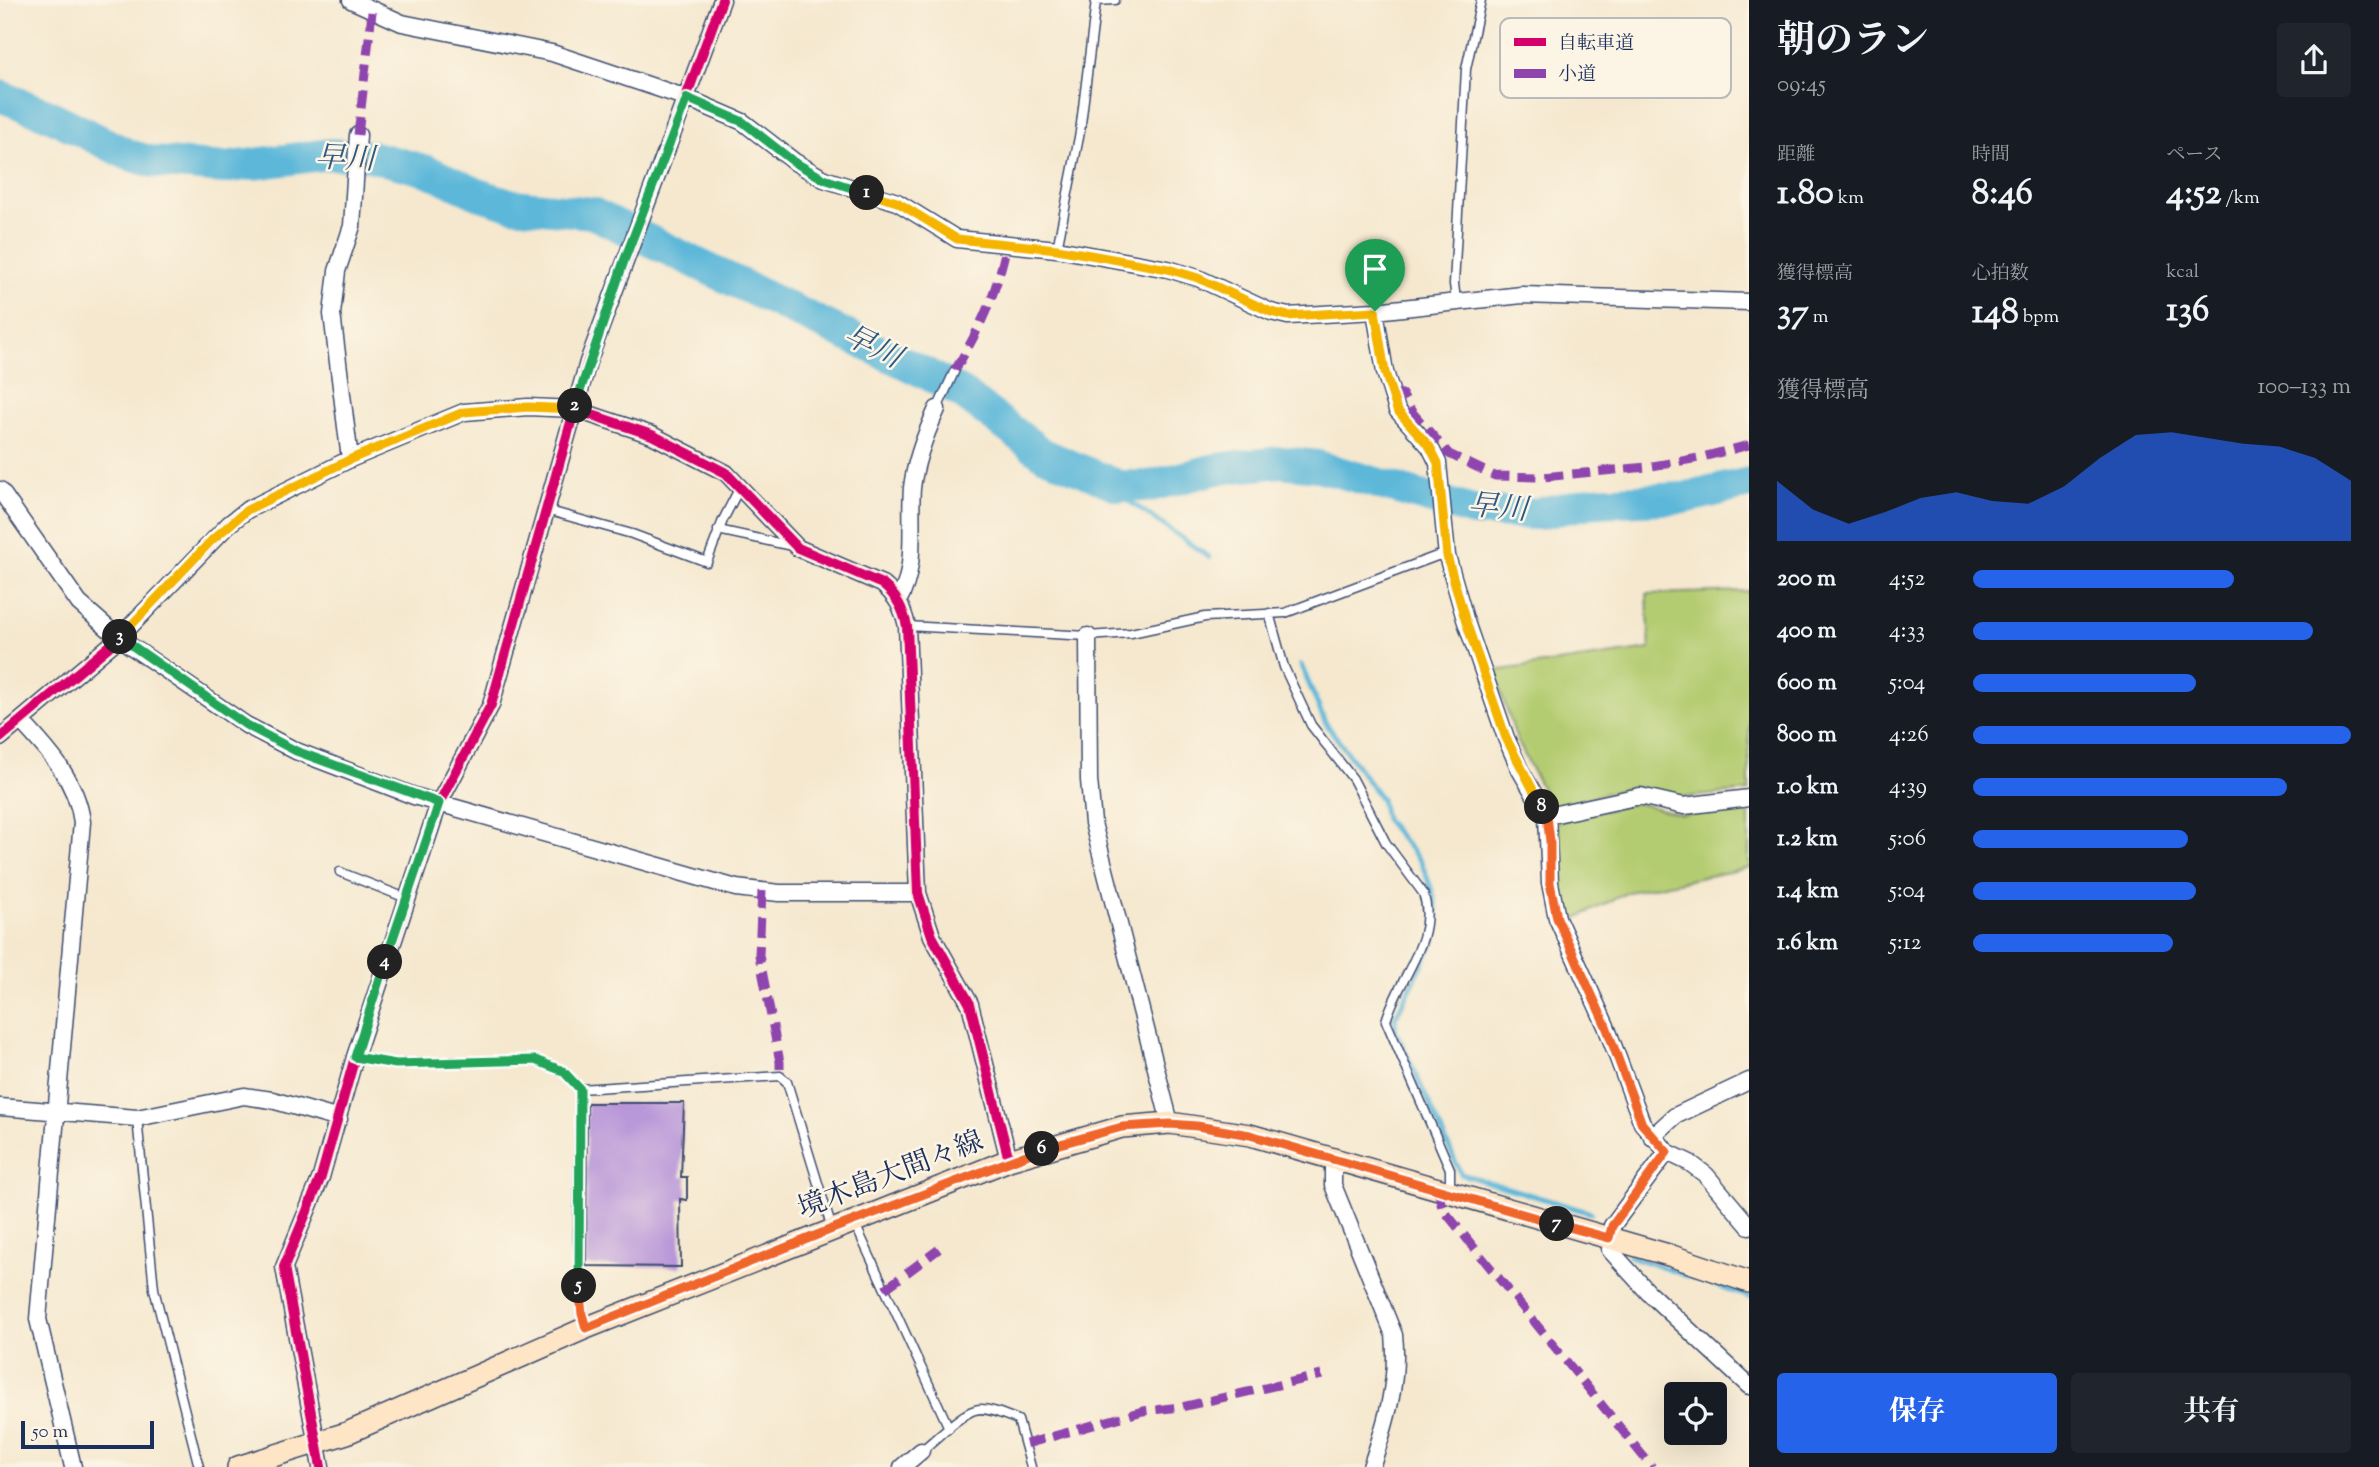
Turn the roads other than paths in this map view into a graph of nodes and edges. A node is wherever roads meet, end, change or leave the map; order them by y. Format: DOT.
graph roads {
  1 [pos="351,0"];
  2 [pos="722,0"];
  3 [pos="1115,0"];
  4 [pos="1092,1"];
  5 [pos="1479,1"];
  6 [pos="687,98"];
  7 [pos="358,135"];
  8 [pos="1057,249"];
  9 [pos="1456,300"];
  10 [pos="1749,302"];
  11 [pos="1375,311"];
  12 [pos="955,370"];
  13 [pos="574,409"];
  14 [pos="936,409"];
  15 [pos="351,459"];
  16 [pos="741,485"];
  17 [pos="0,490"];
  18 [pos="547,510"];
  19 [pos="718,530"];
  20 [pos="798,548"];
  21 [pos="1447,556"];
  22 [pos="898,601"];
  23 [pos="1269,613"];
  24 [pos="907,626"];
  25 [pos="1088,636"];
  26 [pos="119,638"];
  27 [pos="21,721"];
  28 [pos="0,737"];
  29 [pos="1749,798"];
  30 [pos="439,803"];
  31 [pos="1547,816"];
  32 [pos="340,872"];
  33 [pos="918,893"];
  34 [pos="406,898"];
  35 [pos="355,1057"];
  36 [pos="1749,1081"];
  37 [pos="580,1089"];
  38 [pos="0,1107"];
  39 [pos="56,1112"];
  40 [pos="137,1118"];
  41 [pos="339,1119"];
  42 [pos="1170,1124"];
  43 [pos="1652,1137"];
  44 [pos="1667,1152"];
  45 [pos="1009,1160"];
  46 [pos="1333,1160"];
  47 [pos="1450,1193"];
  48 [pos="854,1221"];
  49 [pos="1749,1226"];
  50 [pos="832,1229"];
  51 [pos="1609,1238"];
  52 [pos="1749,1282"];
  53 [pos="586,1328"];
  54 [pos="1749,1386"];
  55 [pos="949,1428"];
  56 [pos="316,1445"];
  57 [pos="921,1451"];
  58 [pos="72,1467"];
  59 [pos="199,1467"];
  60 [pos="238,1467"];
  61 [pos="321,1467"];
  62 [pos="902,1467"];
  63 [pos="1031,1467"];
  64 [pos="1371,1467"];
  1 -- 6 [label="street"];
  2 -- 6 [label="street"];
  3 -- 4 [label="lane"];
  4 -- 8 [label="lane"];
  5 -- 9 [label="lane"];
  6 -- 8 [label="street"];
  6 -- 13 [label="street"];
  7 -- 15 [label="street"];
  8 -- 11 [label="street"];
  9 -- 10 [label="street"];
  9 -- 11 [label="street"];
  11 -- 21 [label="street"];
  12 -- 14 [label="lane"];
  13 -- 15 [label="street"];
  13 -- 16 [label="street"];
  13 -- 18 [label="street"];
  14 -- 22 [label="street"];
  15 -- 26 [label="street"];
  16 -- 19 [label="lane"];
  16 -- 20 [label="street"];
  17 -- 26 [label="street"];
  18 -- 19 [label="lane"];
  18 -- 30 [label="street"];
  19 -- 20 [label="lane"];
  20 -- 22 [label="street"];
  21 -- 23 [label="lane"];
  21 -- 31 [label="street"];
  22 -- 24 [label="street"];
  23 -- 25 [label="lane"];
  23 -- 47 [label="lane"];
  24 -- 25 [label="lane"];
  24 -- 33 [label="street"];
  25 -- 42 [label="street"];
  26 -- 27 [label="street"];
  26 -- 30 [label="street"];
  27 -- 28 [label="street"];
  27 -- 39 [label="street"];
  29 -- 31 [label="street"];
  30 -- 33 [label="street"];
  30 -- 34 [label="street"];
  31 -- 43 [label="street"];
  32 -- 34 [label="lane"];
  33 -- 45 [label="street"];
  34 -- 35 [label="street"];
  35 -- 37 [label="lane"];
  35 -- 41 [label="street"];
  36 -- 43 [label="street"];
  37 -- 50 [label="lane"];
  37 -- 53 [label="lane"];
  38 -- 39 [label="street"];
  39 -- 40 [label="street"];
  39 -- 58 [label="street"];
  40 -- 41 [label="street"];
  40 -- 59 [label="lane"];
  41 -- 56 [label="street"];
  42 -- 45 [label="main road, 境木島大間々線"];
  42 -- 46 [label="main road, 境木島大間々線"];
  43 -- 44 [label="street"];
  44 -- 49 [label="street"];
  44 -- 51 [label="street"];
  45 -- 48 [label="main road, 境木島大間々線"];
  46 -- 47 [label="main road, 境木島大間々線"];
  46 -- 64 [label="street"];
  47 -- 51 [label="main road, 境木島大間々線"];
  48 -- 50 [label="main road, 境木島大間々線"];
  48 -- 55 [label="lane"];
  50 -- 53 [label="main road, 境木島大間々線"];
  51 -- 52 [label="main road, 境木島大間々線"];
  51 -- 54 [label="street"];
  53 -- 56 [label="main road, 境木島大間々線"];
  55 -- 57 [label="lane"];
  55 -- 63 [label="lane"];
  56 -- 60 [label="main road, 境木島大間々線"];
  56 -- 61 [label="street"];
  57 -- 62 [label="street"];
}
